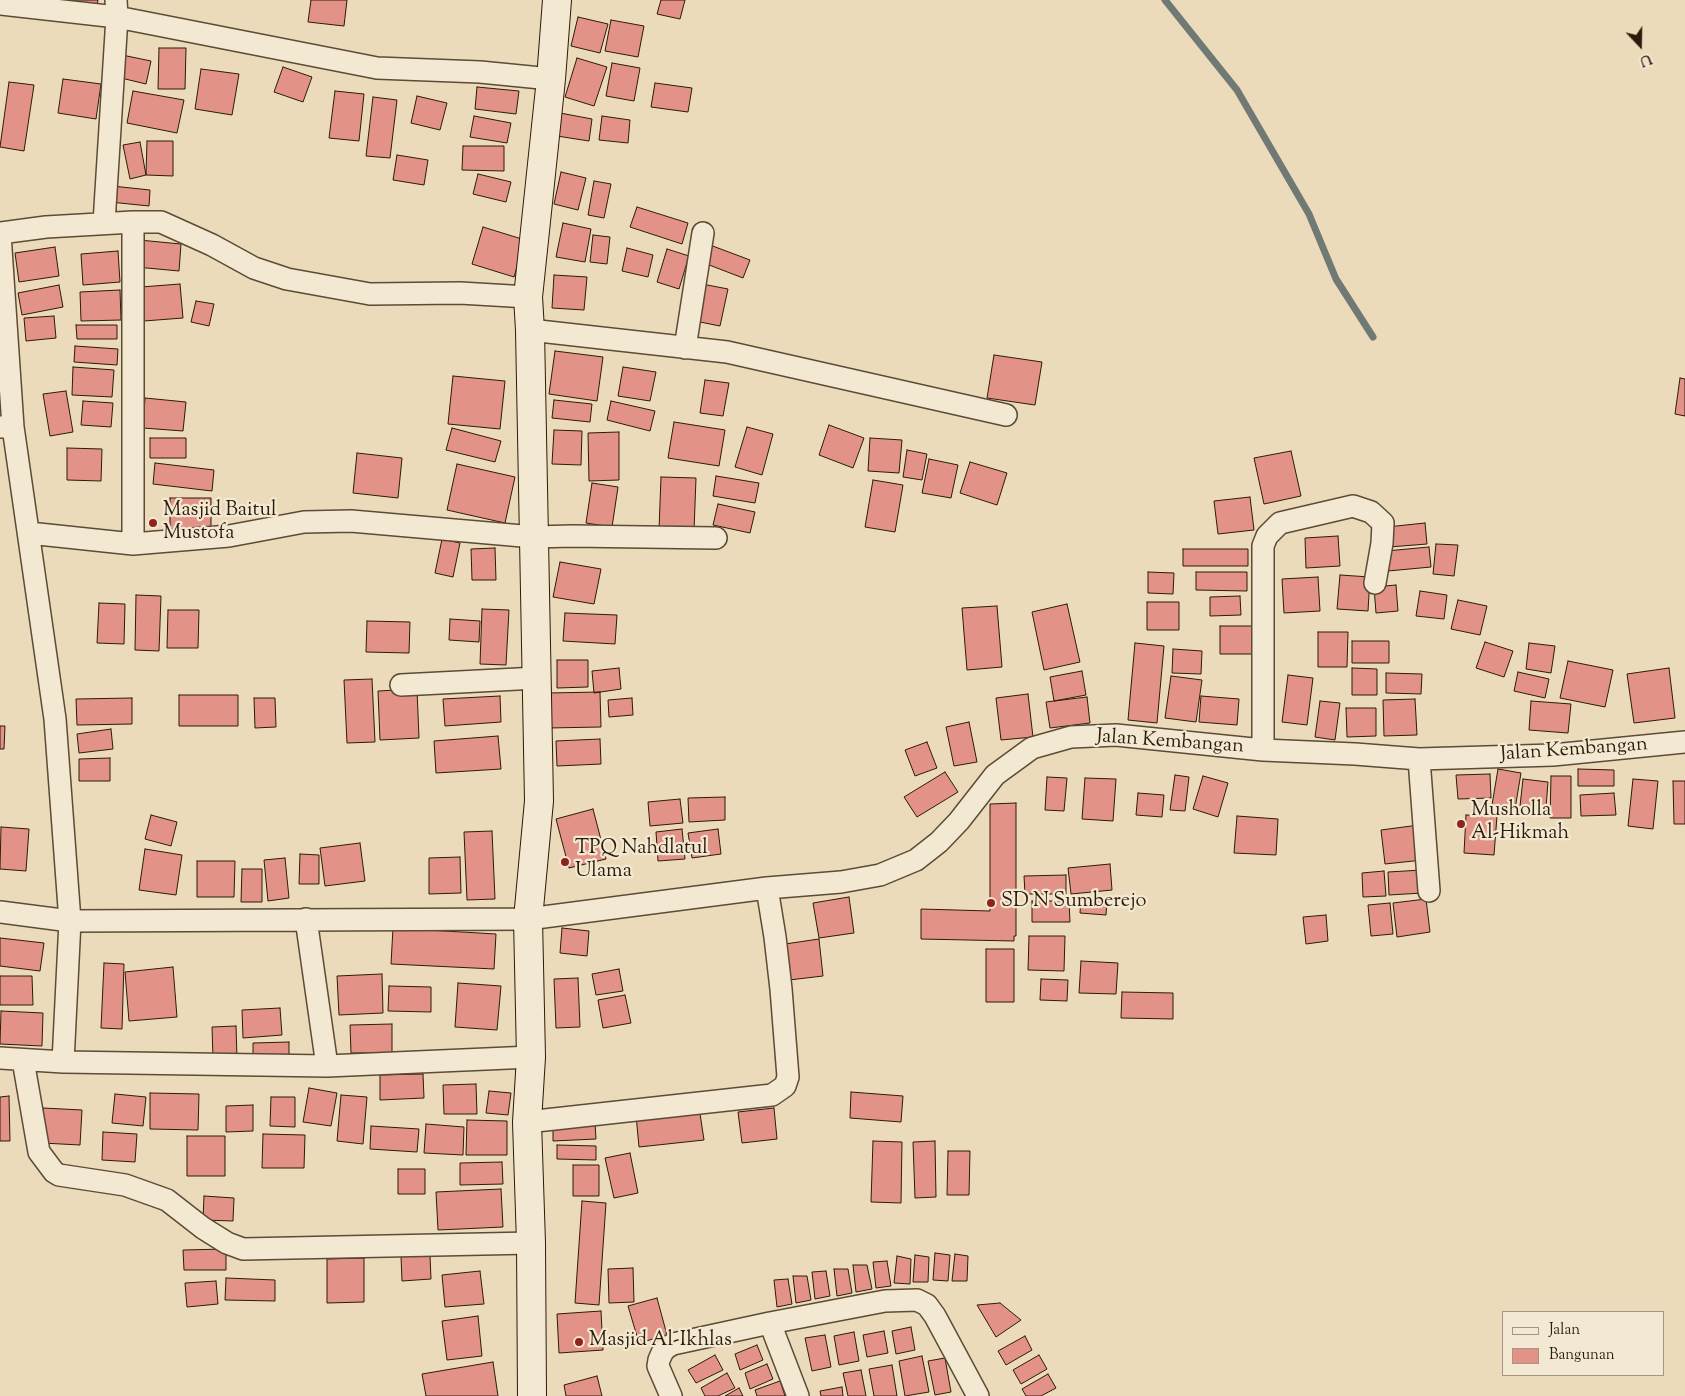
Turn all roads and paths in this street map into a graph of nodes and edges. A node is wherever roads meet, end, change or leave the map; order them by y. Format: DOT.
graph roads {
  1 [pos="557,0"];
  2 [pos="0,4"];
  3 [pos="117,8"];
  4 [pos="551,79"];
  5 [pos="133,222"];
  6 [pos="104,223"];
  7 [pos="703,233"];
  8 [pos="0,234"];
  9 [pos="528,297"];
  10 [pos="530,330"];
  11 [pos="685,348"];
  12 [pos="1006,415"];
  13 [pos="7,427"];
  14 [pos="30,533"];
  15 [pos="534,537"];
  16 [pos="716,538"];
  17 [pos="133,544"];
  18 [pos="1375,583"];
  19 [pos="537,678"];
  20 [pos="401,685"];
  21 [pos="1685,742"];
  22 [pos="1263,750"];
  23 [pos="1419,759"];
  24 [pos="767,888"];
  25 [pos="1429,891"];
  26 [pos="0,912"];
  27 [pos="306,919"];
  28 [pos="528,919"];
  29 [pos="70,920"];
  30 [pos="531,1057"];
  31 [pos="0,1058"];
  32 [pos="23,1060"];
  33 [pos="63,1062"];
  34 [pos="326,1066"];
  35 [pos="527,1122"];
  36 [pos="531,1243"];
  37 [pos="770,1323"];
  38 [pos="532,1396"];
  39 [pos="671,1396"];
  40 [pos="798,1396"];
  41 [pos="978,1396"];
  1 -- 4 [label="street"];
  2 -- 3 [label="street"];
  3 -- 4 [label="street"];
  3 -- 6 [label="street"];
  4 -- 9 [label="street"];
  5 -- 6 [label="street"];
  5 -- 9 [label="street"];
  5 -- 17 [label="street"];
  6 -- 8 [label="street"];
  7 -- 11 [label="street"];
  8 -- 13 [label="street"];
  9 -- 10 [label="street"];
  10 -- 11 [label="street"];
  10 -- 15 [label="street"];
  11 -- 12 [label="street"];
  13 -- 14 [label="street"];
  14 -- 17 [label="street"];
  14 -- 29 [label="street"];
  15 -- 16 [label="street"];
  15 -- 17 [label="street"];
  15 -- 19 [label="street"];
  18 -- 22 [label="street"];
  19 -- 20 [label="street"];
  19 -- 28 [label="street"];
  21 -- 23 [label="street, Jalan Kembangan"];
  22 -- 23 [label="street, Jalan Kembangan"];
  22 -- 24 [label="street, Jalan Kembangan"];
  23 -- 25 [label="street"];
  24 -- 28 [label="street, Jalan Kembangan"];
  24 -- 35 [label="street"];
  26 -- 29 [label="street, Jalan Kembangan"];
  27 -- 28 [label="street, Jalan Kembangan"];
  27 -- 29 [label="street, Jalan Kembangan"];
  27 -- 34 [label="street"];
  28 -- 30 [label="street"];
  29 -- 33 [label="street"];
  30 -- 34 [label="street"];
  30 -- 35 [label="street"];
  31 -- 32 [label="street"];
  32 -- 33 [label="street"];
  32 -- 36 [label="street"];
  33 -- 34 [label="street"];
  35 -- 36 [label="street"];
  36 -- 38 [label="street"];
  37 -- 39 [label="street"];
  37 -- 40 [label="street"];
  37 -- 41 [label="street"];
}
